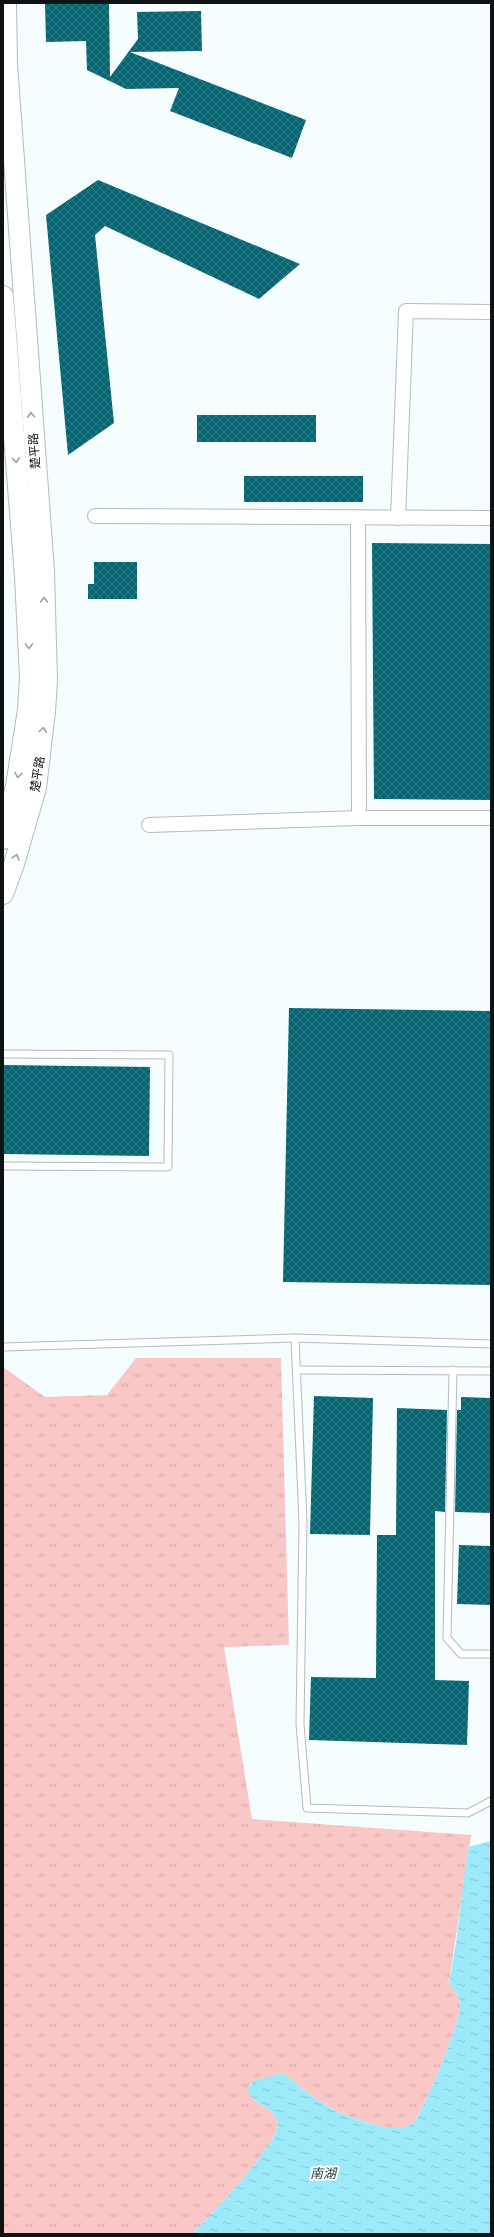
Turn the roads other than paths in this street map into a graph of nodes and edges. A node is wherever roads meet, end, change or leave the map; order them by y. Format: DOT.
graph roads {
  1 [pos="6,3"];
  2 [pos="5,65"];
  3 [pos="3,296"];
  4 [pos="491,312"];
  5 [pos="95,516"];
  6 [pos="358,518"];
  7 [pos="398,518"];
  8 [pos="491,518"];
  9 [pos="359,818"];
  10 [pos="491,818"];
  11 [pos="149,825"];
  12 [pos="3,839"];
  13 [pos="3,894"];
  14 [pos="3,1054"];
  15 [pos="3,1166"];
  16 [pos="295,1338"];
  17 [pos="491,1344"];
  18 [pos="3,1347"];
  19 [pos="297,1370"];
  20 [pos="453,1370"];
  21 [pos="491,1371"];
  22 [pos="491,1654"];
  23 [pos="491,1800"];
  1 -- 2 [label="main road, 楚平路"];
  13 -- 2 [label="main road, 楚平路, one-way"];
  3 -- 12 [label="main road, 楚平路, one-way"];
  4 -- 7 [label="street"];
  5 -- 6 [label="street"];
  6 -- 7 [label="street"];
  6 -- 9 [label="street"];
  7 -- 8 [label="street"];
  9 -- 10 [label="street"];
  9 -- 11 [label="street"];
  14 -- 15 [label="lane"];
  16 -- 17 [label="lane"];
  16 -- 18 [label="lane"];
  16 -- 19 [label="lane"];
  19 -- 20 [label="lane"];
  19 -- 23 [label="lane"];
  20 -- 21 [label="lane"];
  20 -- 22 [label="lane"];
}
